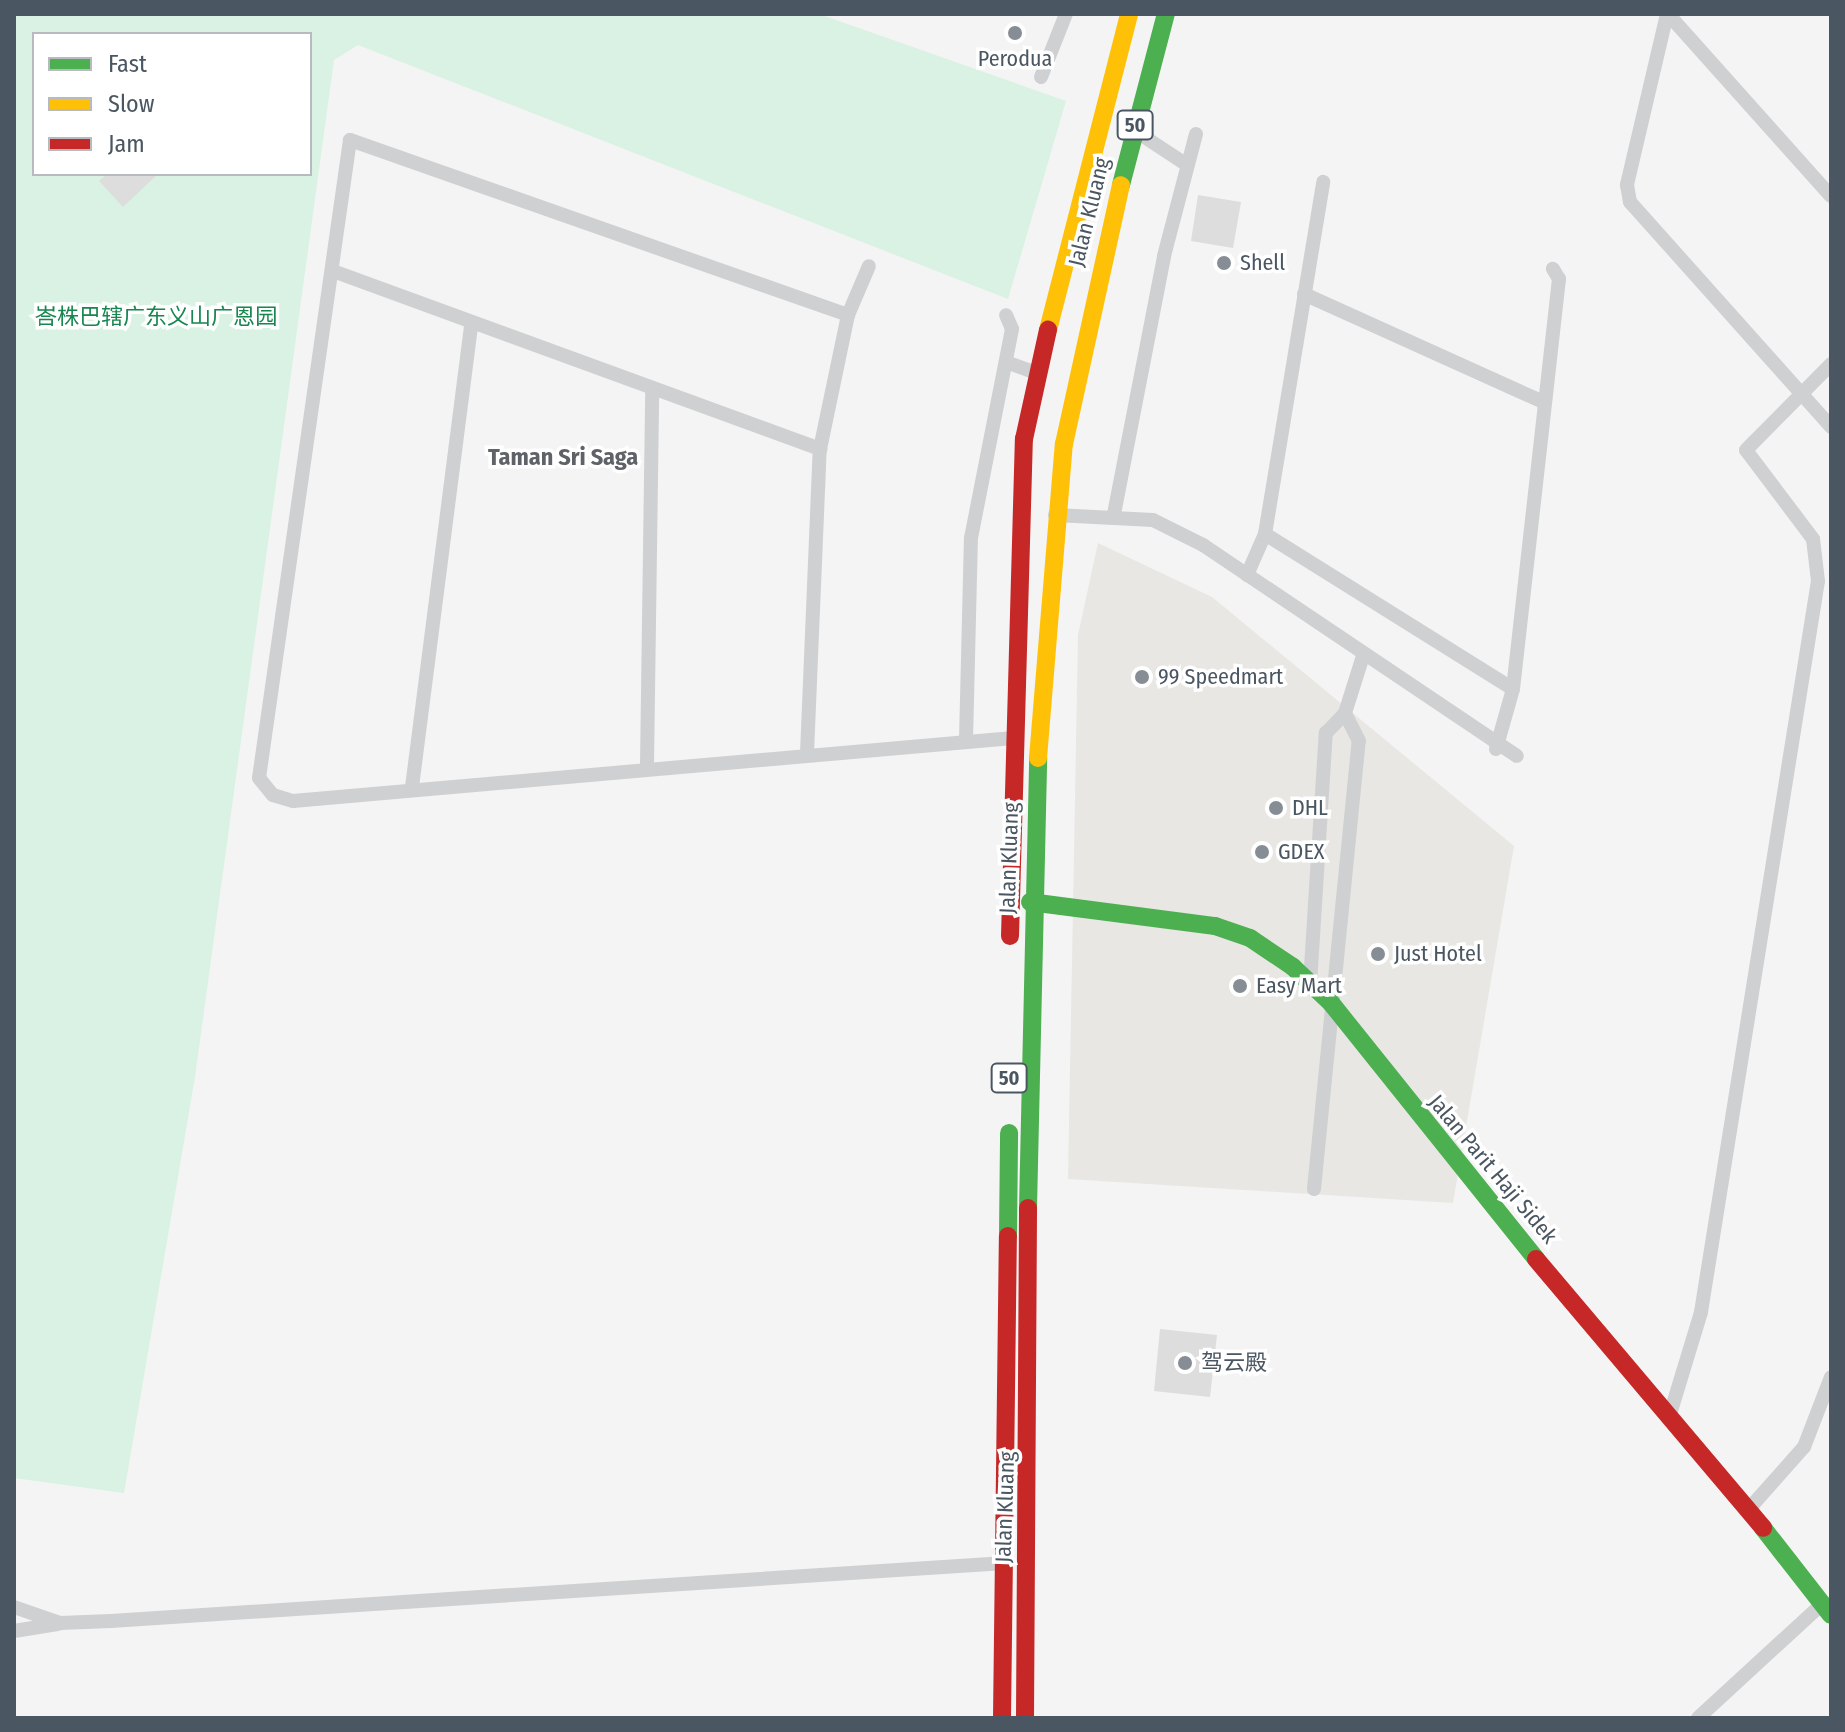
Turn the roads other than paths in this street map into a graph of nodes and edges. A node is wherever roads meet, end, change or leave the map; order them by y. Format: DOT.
graph roads {
  1 [pos="1066,14"];
  2 [pos="1166,14"];
  3 [pos="1667,14"];
  4 [pos="1125,15"];
  5 [pos="1041,77"];
  6 [pos="1134,130"];
  7 [pos="1196,134"];
  8 [pos="1187,165"];
  9 [pos="1323,182"];
  10 [pos="1831,196"];
  11 [pos="1072,219"];
  12 [pos="1107,237"];
  13 [pos="869,266"];
  14 [pos="1553,269"];
  15 [pos="333,271"];
  16 [pos="1304,294"];
  17 [pos="848,315"];
  18 [pos="1006,315"];
  19 [pos="471,327"];
  20 [pos="1006,362"];
  21 [pos="1831,364"];
  22 [pos="1036,373"];
  23 [pos="652,390"];
  24 [pos="1801,391"];
  25 [pos="1541,401"];
  26 [pos="1831,427"];
  27 [pos="1024,439"];
  28 [pos="1064,444"];
  29 [pos="820,449"];
  30 [pos="1114,514"];
  31 [pos="1055,515"];
  32 [pos="1265,534"];
  33 [pos="1247,575"];
  34 [pos="1363,656"];
  35 [pos="1513,689"];
  36 [pos="1345,713"];
  37 [pos="1013,738"];
  38 [pos="966,740"];
  39 [pos="1496,749"];
  40 [pos="807,753"];
  41 [pos="1517,756"];
  42 [pos="647,765"];
  43 [pos="412,787"];
  44 [pos="1030,902"];
  45 [pos="1010,965"];
  46 [pos="1310,984"];
  47 [pos="1331,1003"];
  48 [pos="1010,1045"];
  49 [pos="1314,1189"];
  50 [pos="1831,1377"];
  51 [pos="1671,1411"];
  52 [pos="1748,1510"];
  53 [pos="1005,1563"];
  54 [pos="14,1607"];
  55 [pos="1826,1609"];
  56 [pos="60,1623"];
  57 [pos="14,1631"];
  58 [pos="1002,1718"];
  59 [pos="1025,1718"];
  60 [pos="1698,1718"];
  1 -- 5 [label="street"];
  2 -- 6 [label="main road, Jalan Kluang / 50"];
  3 -- 10 [label="street"];
  3 -- 24 [label="street"];
  4 -- 11 [label="main road, Jalan Kluang / 50"];
  6 -- 8 [label="street"];
  6 -- 12 [label="main road, Jalan Kluang / 50"];
  7 -- 8 [label="street"];
  8 -- 30 [label="street"];
  9 -- 16 [label="street"];
  11 -- 12 [label="main road"];
  11 -- 22 [label="main road, Jalan Kluang / 50"];
  12 -- 28 [label="main road, Jalan Kluang / 50"];
  13 -- 17 [label="street"];
  14 -- 25 [label="street"];
  15 -- 17 [label="street"];
  15 -- 19 [label="street"];
  15 -- 43 [label="street"];
  16 -- 25 [label="street"];
  16 -- 32 [label="street"];
  17 -- 29 [label="street"];
  18 -- 20 [label="street"];
  19 -- 23 [label="street"];
  19 -- 43 [label="street"];
  20 -- 22 [label="street"];
  20 -- 38 [label="street"];
  21 -- 24 [label="street"];
  22 -- 27 [label="main road, Jalan Kluang / 50"];
  23 -- 29 [label="street"];
  23 -- 42 [label="street"];
  24 -- 26 [label="street"];
  24 -- 51 [label="street"];
  25 -- 35 [label="street"];
  27 -- 28 [label="main road"];
  27 -- 37 [label="main road, Jalan Kluang / 50"];
  28 -- 31 [label="main road, Jalan Kluang / 50"];
  29 -- 40 [label="street"];
  30 -- 31 [label="street"];
  30 -- 33 [label="street"];
  31 -- 44 [label="main road, Jalan Kluang / 50"];
  32 -- 33 [label="street"];
  32 -- 35 [label="street"];
  33 -- 34 [label="street"];
  34 -- 36 [label="street"];
  34 -- 39 [label="street"];
  35 -- 39 [label="street"];
  36 -- 46 [label="street"];
  36 -- 47 [label="street"];
  37 -- 38 [label="street"];
  37 -- 45 [label="main road, Jalan Kluang / 50"];
  38 -- 40 [label="street"];
  39 -- 41 [label="street"];
  40 -- 42 [label="street"];
  42 -- 43 [label="street"];
  44 -- 46 [label="main road, Jalan Parit Haji Sidek"];
  44 -- 59 [label="main road, Jalan Kluang / 50"];
  46 -- 47 [label="main road, Jalan Parit Haji Sidek"];
  47 -- 49 [label="street"];
  47 -- 51 [label="main road, Jalan Parit Haji Sidek"];
  48 -- 53 [label="main road, Jalan Kluang / 50"];
  50 -- 52 [label="street"];
  51 -- 52 [label="main road, Jalan Parit Haji Sidek"];
  52 -- 55 [label="main road, Jalan Parit Haji Sidek"];
  53 -- 56 [label="street"];
  53 -- 58 [label="main road, Jalan Kluang / 50"];
  54 -- 56 [label="street"];
  55 -- 60 [label="street"];
  56 -- 57 [label="street"];
}
